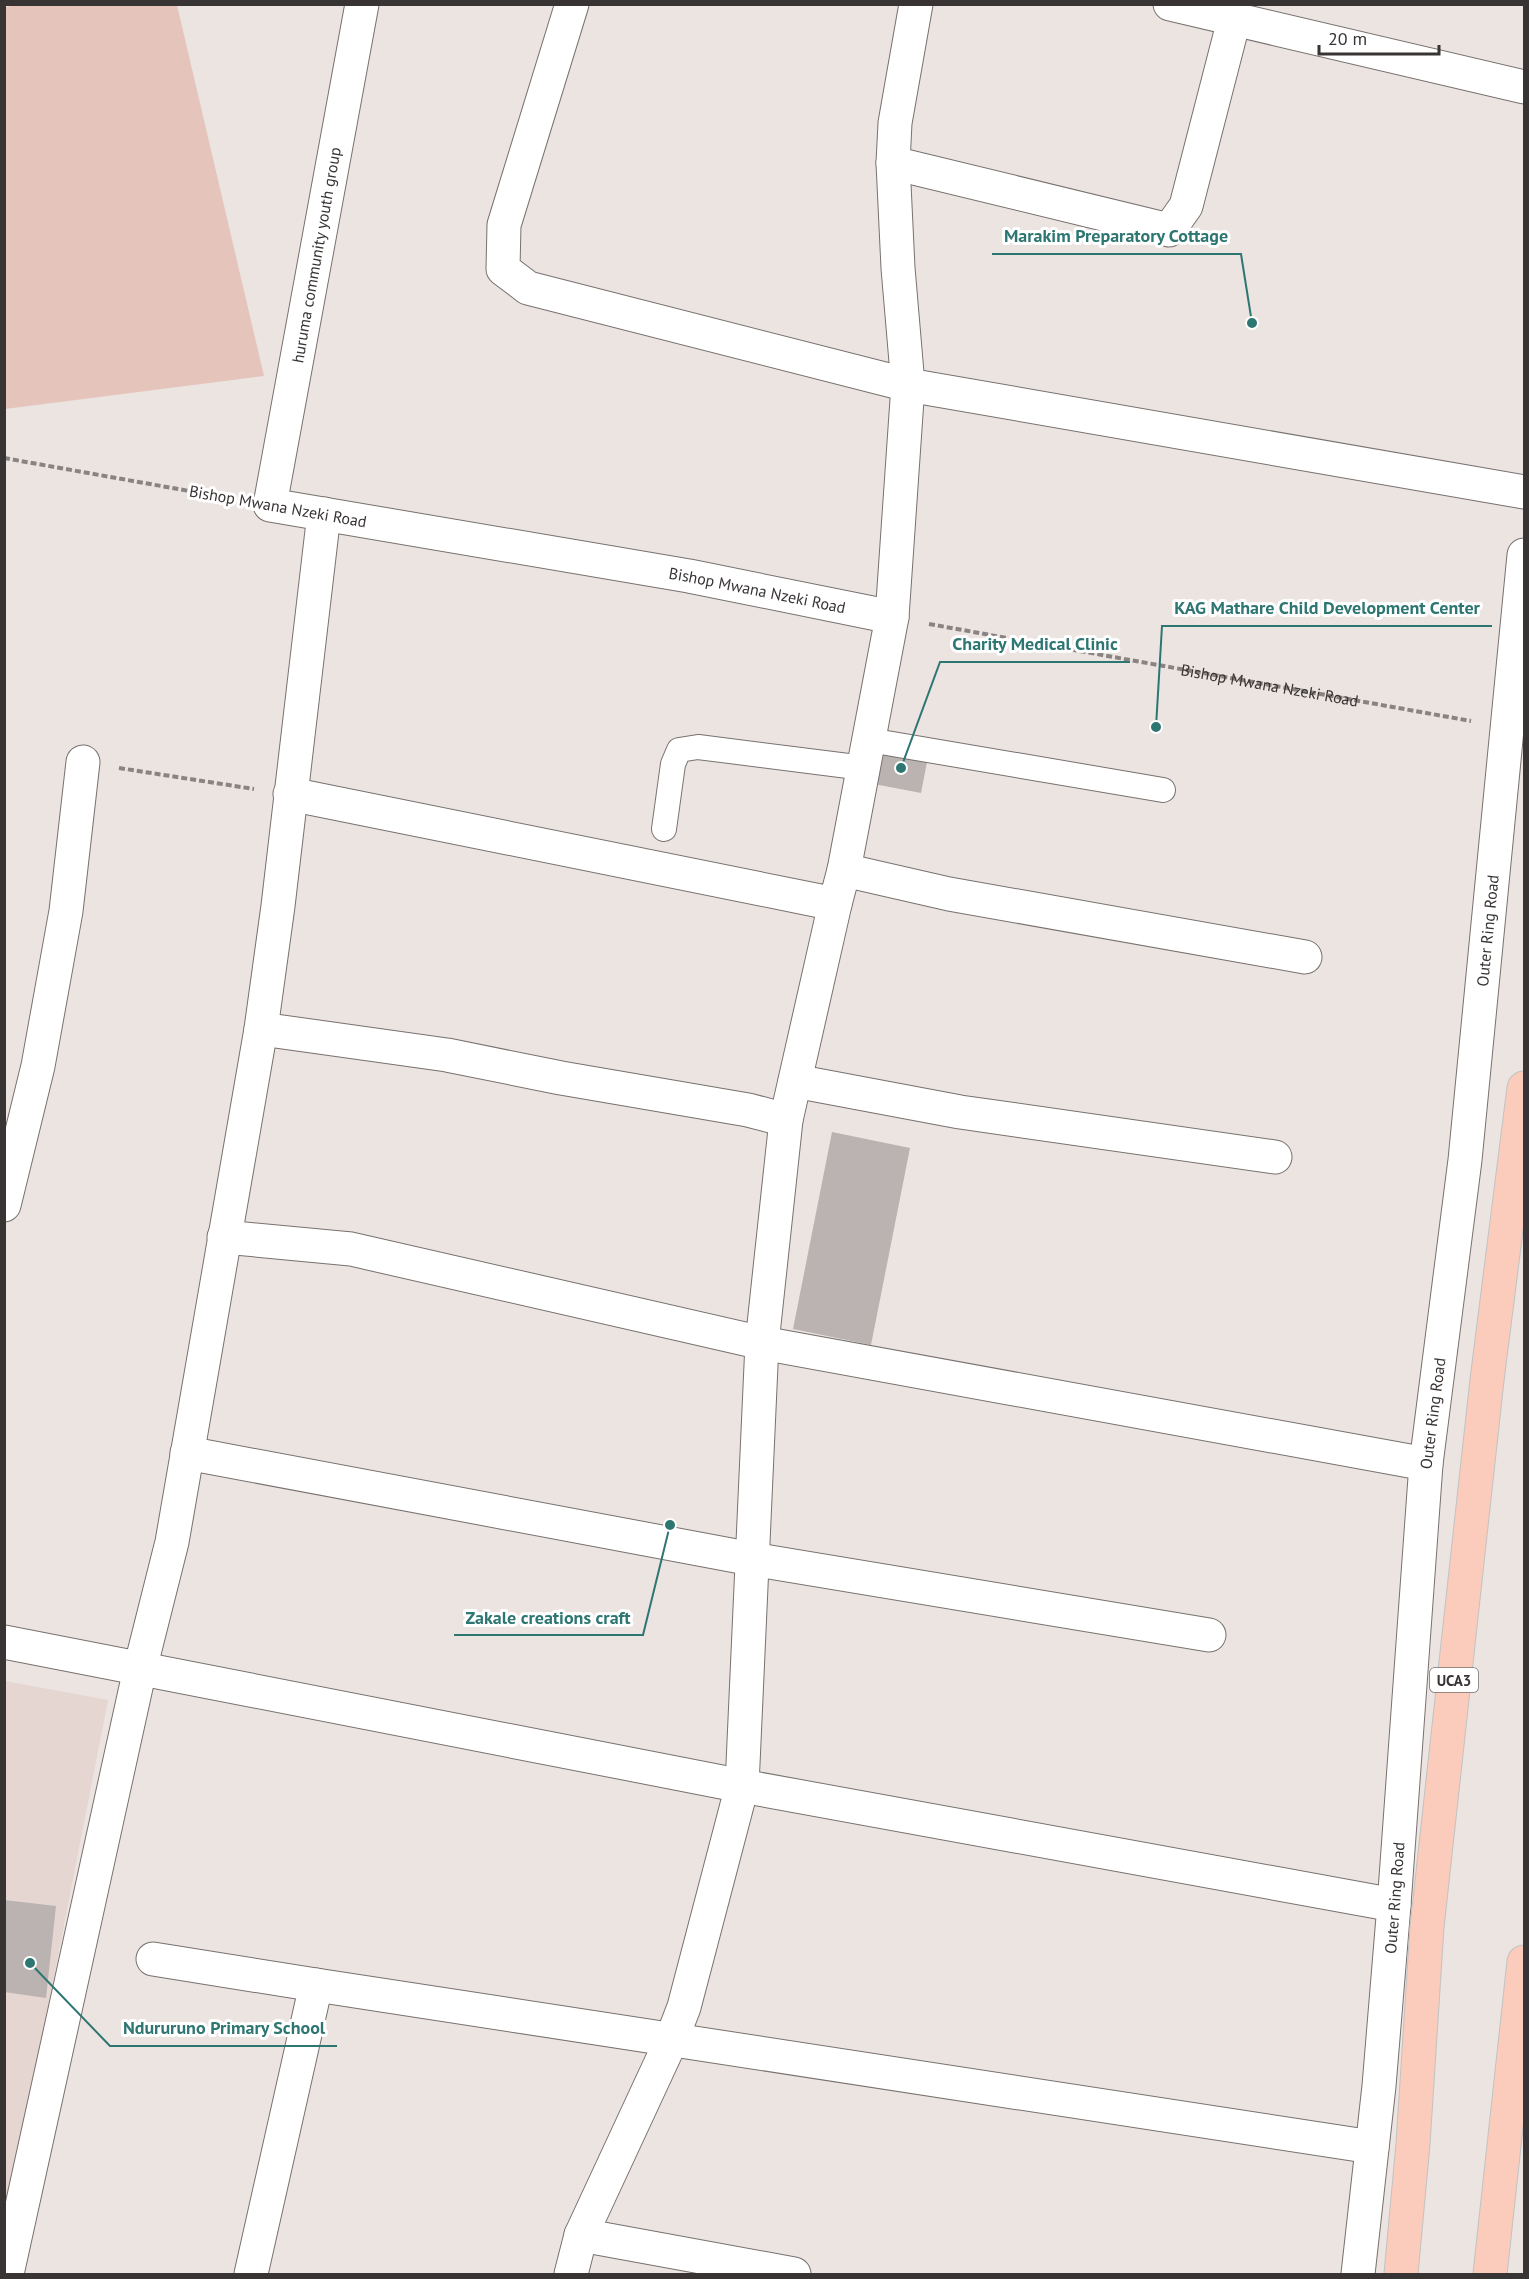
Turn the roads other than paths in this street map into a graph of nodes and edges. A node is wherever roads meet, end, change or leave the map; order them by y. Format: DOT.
graph roads {
  1 [pos="362,4"];
  2 [pos="572,4"];
  3 [pos="916,4"];
  4 [pos="1170,4"];
  5 [pos="1234,20"];
  6 [pos="1524,87"];
  7 [pos="893,164"];
  8 [pos="908,385"];
  9 [pos="1524,492"];
  10 [pos="270,505"];
  11 [pos="324,514"];
  12 [pos="1524,555"];
  13 [pos="892,617"];
  14 [pos="866,754"];
  15 [pos="82,762"];
  16 [pos="1163,790"];
  17 [pos="290,794"];
  18 [pos="664,829"];
  19 [pos="844,870"];
  20 [pos="835,904"];
  21 [pos="1305,957"];
  22 [pos="261,1029"];
  23 [pos="795,1081"];
  24 [pos="1524,1088"];
  25 [pos="786,1120"];
  26 [pos="1275,1157"];
  27 [pos="4,1205"];
  28 [pos="224,1237"];
  29 [pos="762,1343"];
  30 [pos="187,1453"];
  31 [pos="1426,1464"];
  32 [pos="752,1559"];
  33 [pos="1209,1635"];
  34 [pos="4,1642"];
  35 [pos="140,1669"];
  36 [pos="742,1786"];
  37 [pos="1394,1905"];
  38 [pos="153,1959"];
  39 [pos="1524,1962"];
  40 [pos="315,1985"];
  41 [pos="671,2041"];
  42 [pos="1372,2147"];
  43 [pos="581,2235"];
  44 [pos="7,2274"];
  45 [pos="251,2274"];
  46 [pos="570,2274"];
  47 [pos="794,2274"];
  48 [pos="1358,2274"];
  49 [pos="1401,2274"];
  50 [pos="1490,2274"];
  1 -- 10 [label="street, huruma community youth group"];
  2 -- 8 [label="street"];
  3 -- 7 [label="street"];
  4 -- 5 [label="street"];
  5 -- 6 [label="street"];
  5 -- 7 [label="street"];
  7 -- 8 [label="street"];
  8 -- 9 [label="street"];
  8 -- 13 [label="street"];
  10 -- 11 [label="street, Bishop Mwana Nzeki Road"];
  11 -- 13 [label="street, Bishop Mwana Nzeki Road"];
  11 -- 17 [label="street"];
  12 -- 31 [label="street, Outer Ring Road / UCA3"];
  13 -- 14 [label="street"];
  14 -- 16 [label="lane"];
  14 -- 18 [label="lane"];
  14 -- 19 [label="street"];
  15 -- 27 [label="street"];
  17 -- 20 [label="street"];
  17 -- 22 [label="street"];
  19 -- 20 [label="street"];
  19 -- 21 [label="street"];
  20 -- 23 [label="street"];
  22 -- 25 [label="street"];
  22 -- 28 [label="street"];
  23 -- 25 [label="street"];
  23 -- 26 [label="street"];
  24 -- 49 [label="main road, UCA3"];
  25 -- 29 [label="street"];
  28 -- 29 [label="street"];
  28 -- 30 [label="street"];
  29 -- 31 [label="street"];
  29 -- 32 [label="street"];
  30 -- 32 [label="street"];
  30 -- 35 [label="street"];
  31 -- 37 [label="street, Outer Ring Road / UCA3"];
  32 -- 33 [label="street"];
  32 -- 36 [label="street"];
  34 -- 35 [label="street"];
  35 -- 36 [label="street"];
  35 -- 44 [label="street"];
  36 -- 37 [label="street"];
  36 -- 41 [label="street"];
  37 -- 42 [label="street, Outer Ring Road / UCA3"];
  38 -- 40 [label="street"];
  39 -- 50 [label="main road"];
  40 -- 41 [label="street"];
  40 -- 45 [label="street"];
  41 -- 42 [label="street"];
  41 -- 43 [label="street"];
  42 -- 48 [label="street, Outer Ring Road / UCA3"];
  43 -- 46 [label="street"];
  43 -- 47 [label="street"];
}
